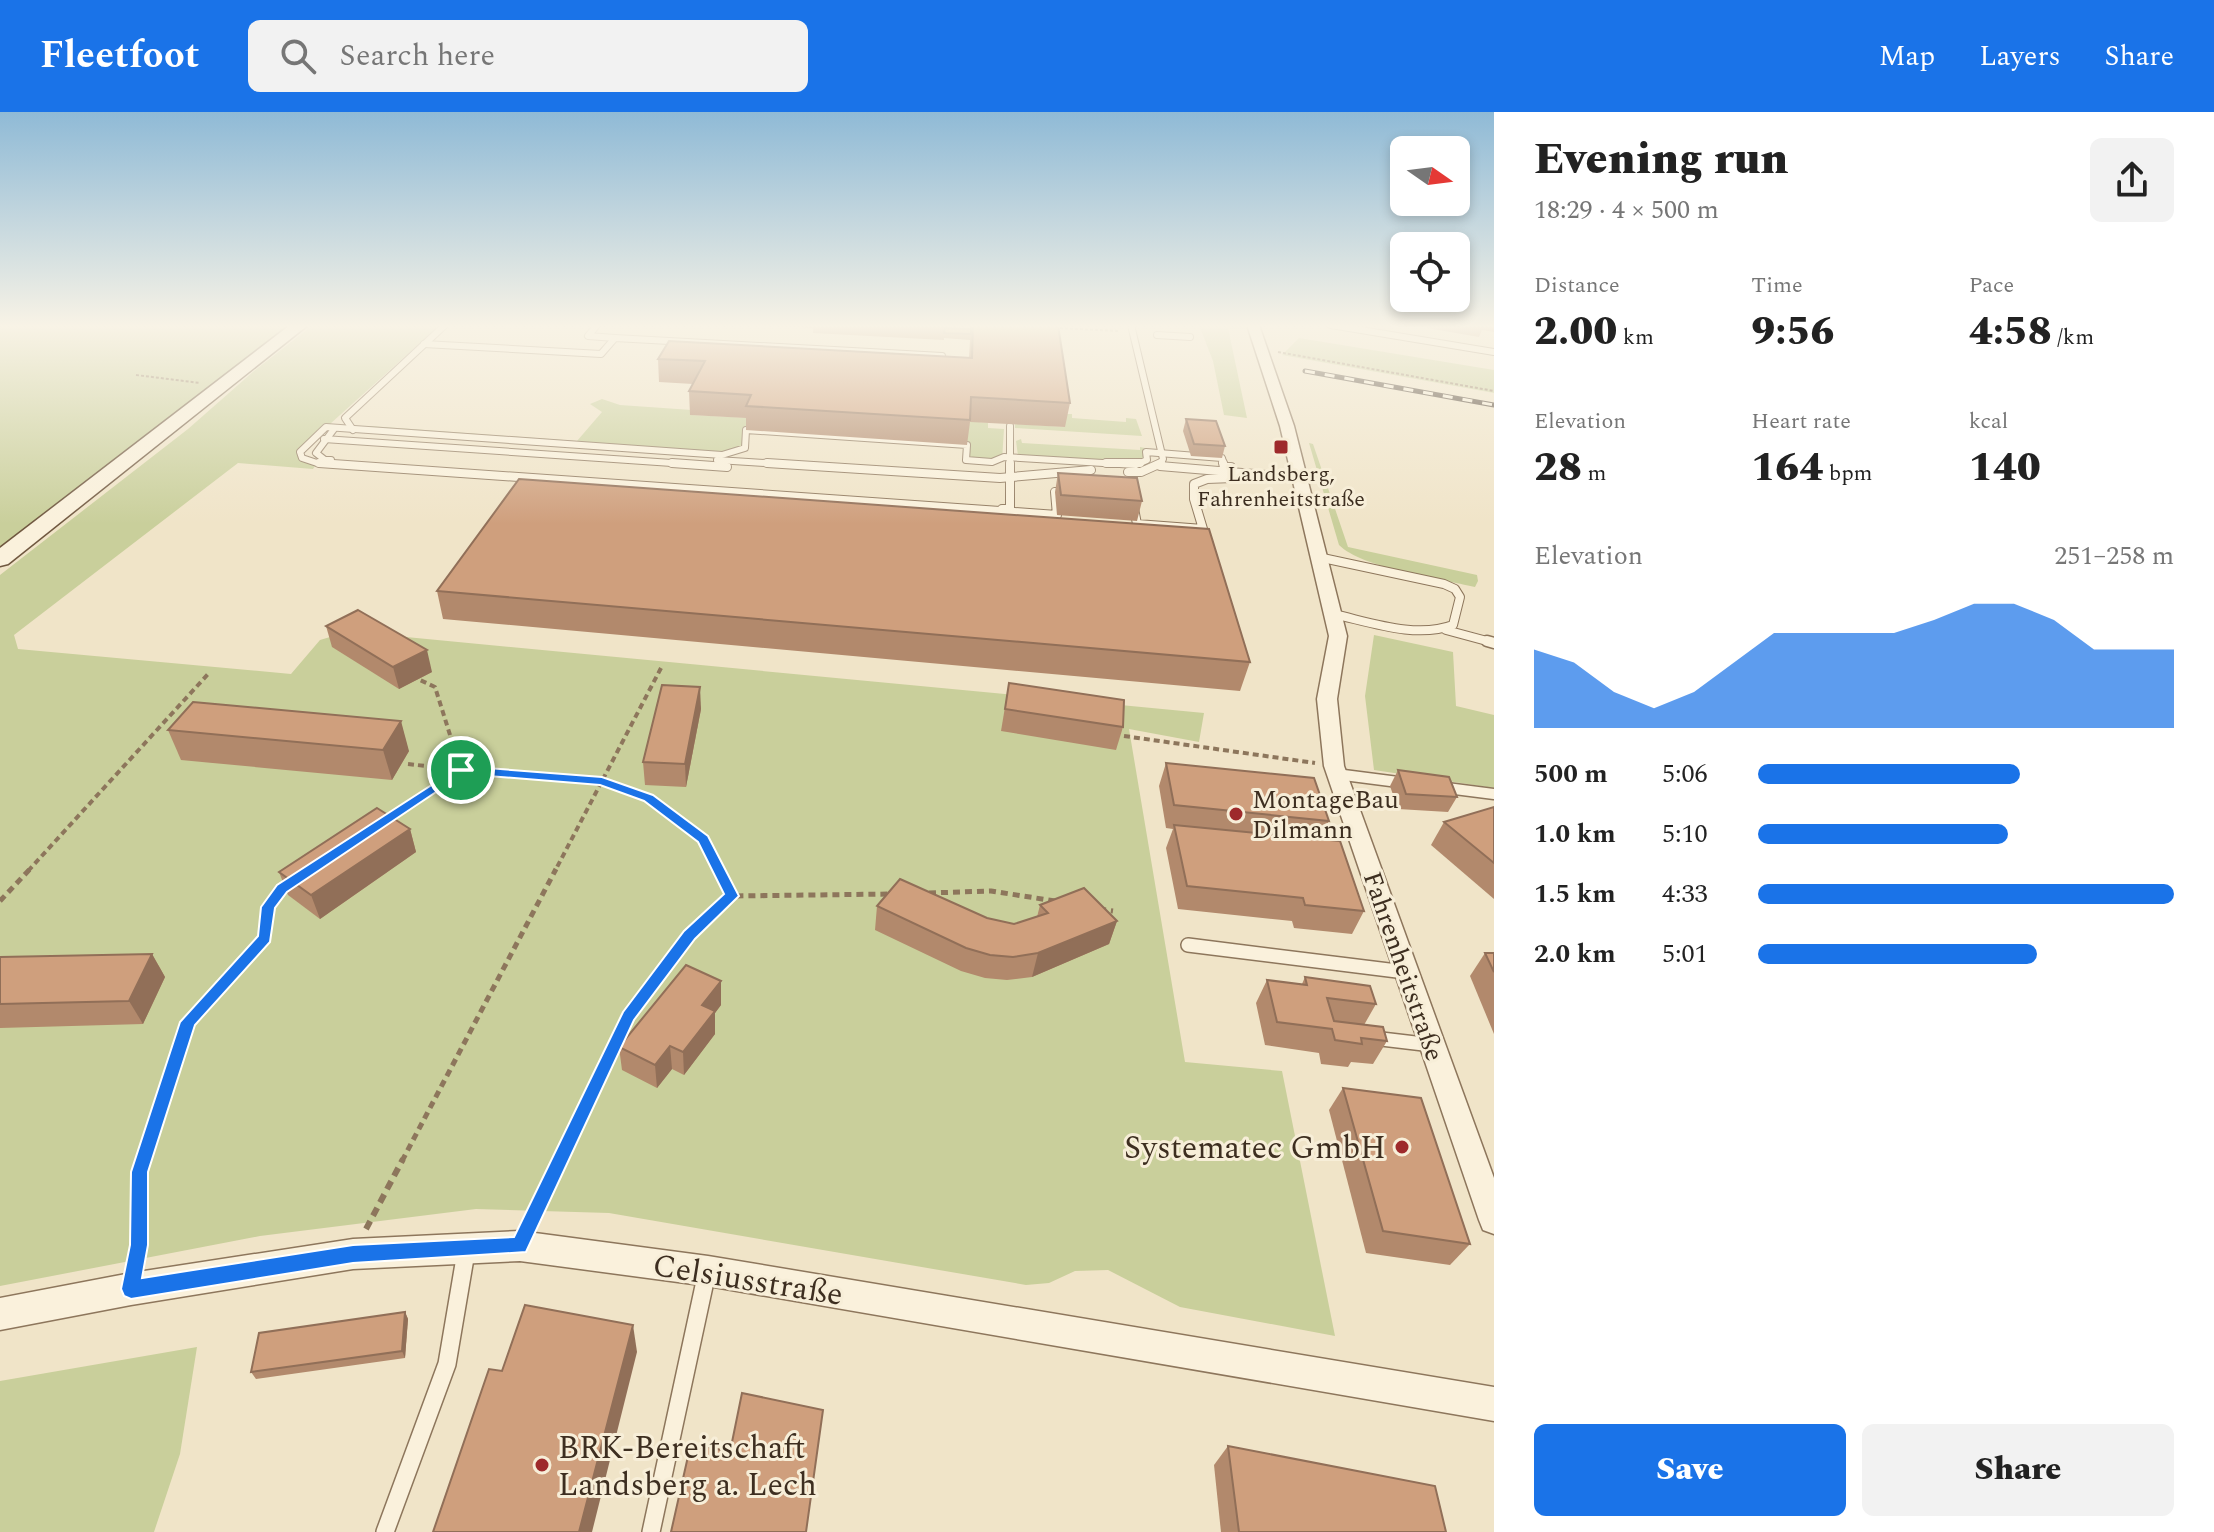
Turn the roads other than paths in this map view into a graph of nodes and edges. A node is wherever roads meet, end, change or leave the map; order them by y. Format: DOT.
graph roads {
  1 [pos="214,391"];
  2 [pos="374,391"];
  3 [pos="1147,391"];
  4 [pos="1275,391"];
  5 [pos="345,418"];
  6 [pos="1010,426"];
  7 [pos="336,427"];
  8 [pos="350,428"];
  9 [pos="324,439"];
  10 [pos="1162,453"];
  11 [pos="1011,458"];
  12 [pos="1160,466"];
  13 [pos="1232,472"];
  14 [pos="1301,478"];
  15 [pos="1010,482"];
  16 [pos="1318,557"];
  17 [pos="0,559"];
  18 [pos="1333,614"];
  19 [pos="1446,630"];
  20 [pos="1494,643"];
  21 [pos="1335,770"];
  22 [pos="1494,794"];
  23 [pos="1188,945"];
  24 [pos="1406,972"];
  25 [pos="1367,1023"];
  26 [pos="1356,1036"];
  27 [pos="1371,1038"];
  28 [pos="1432,1045"];
  29 [pos="1482,1157"];
  30 [pos="1494,1220"];
  31 [pos="467,1248"];
  32 [pos="708,1271"];
  33 [pos="0,1314"];
  34 [pos="1494,1404"];
  35 [pos="385,1532"];
  36 [pos="651,1532"];
  1 -- 17 [label="street"];
  2 -- 5 [label="lane"];
  3 -- 10 [label="lane"];
  4 -- 14 [label="street, Fahrenheitstraße"];
  5 -- 7 [label="lane"];
  5 -- 8 [label="lane"];
  6 -- 11 [label="lane"];
  7 -- 8 [label="lane"];
  7 -- 9 [label="lane"];
  7 -- 13 [label="lane"];
  8 -- 11 [label="lane"];
  8 -- 15 [label="lane"];
  9 -- 15 [label="lane"];
  9 -- 15 [label="lane"];
  10 -- 11 [label="lane"];
  10 -- 12 [label="lane"];
  10 -- 13 [label="lane"];
  11 -- 15 [label="lane"];
  12 -- 13 [label="lane"];
  12 -- 15 [label="lane"];
  13 -- 14 [label="lane"];
  14 -- 16 [label="street, Fahrenheitstraße"];
  16 -- 18 [label="street, Fahrenheitstraße"];
  16 -- 19 [label="lane"];
  18 -- 19 [label="lane"];
  18 -- 21 [label="street, Fahrenheitstraße"];
  19 -- 20 [label="lane"];
  21 -- 22 [label="lane"];
  21 -- 24 [label="street, Fahrenheitstraße"];
  23 -- 24 [label="lane"];
  24 -- 28 [label="street, Fahrenheitstraße"];
  25 -- 27 [label="lane"];
  26 -- 27 [label="lane"];
  27 -- 28 [label="lane"];
  28 -- 29 [label="street, Fahrenheitstraße"];
  29 -- 30 [label="street, Fahrenheitstraße"];
  31 -- 32 [label="street, Celsiusstraße"];
  31 -- 33 [label="street, Celsiusstraße"];
  31 -- 35 [label="lane"];
  32 -- 34 [label="street, Celsiusstraße"];
  32 -- 36 [label="lane"];
}
